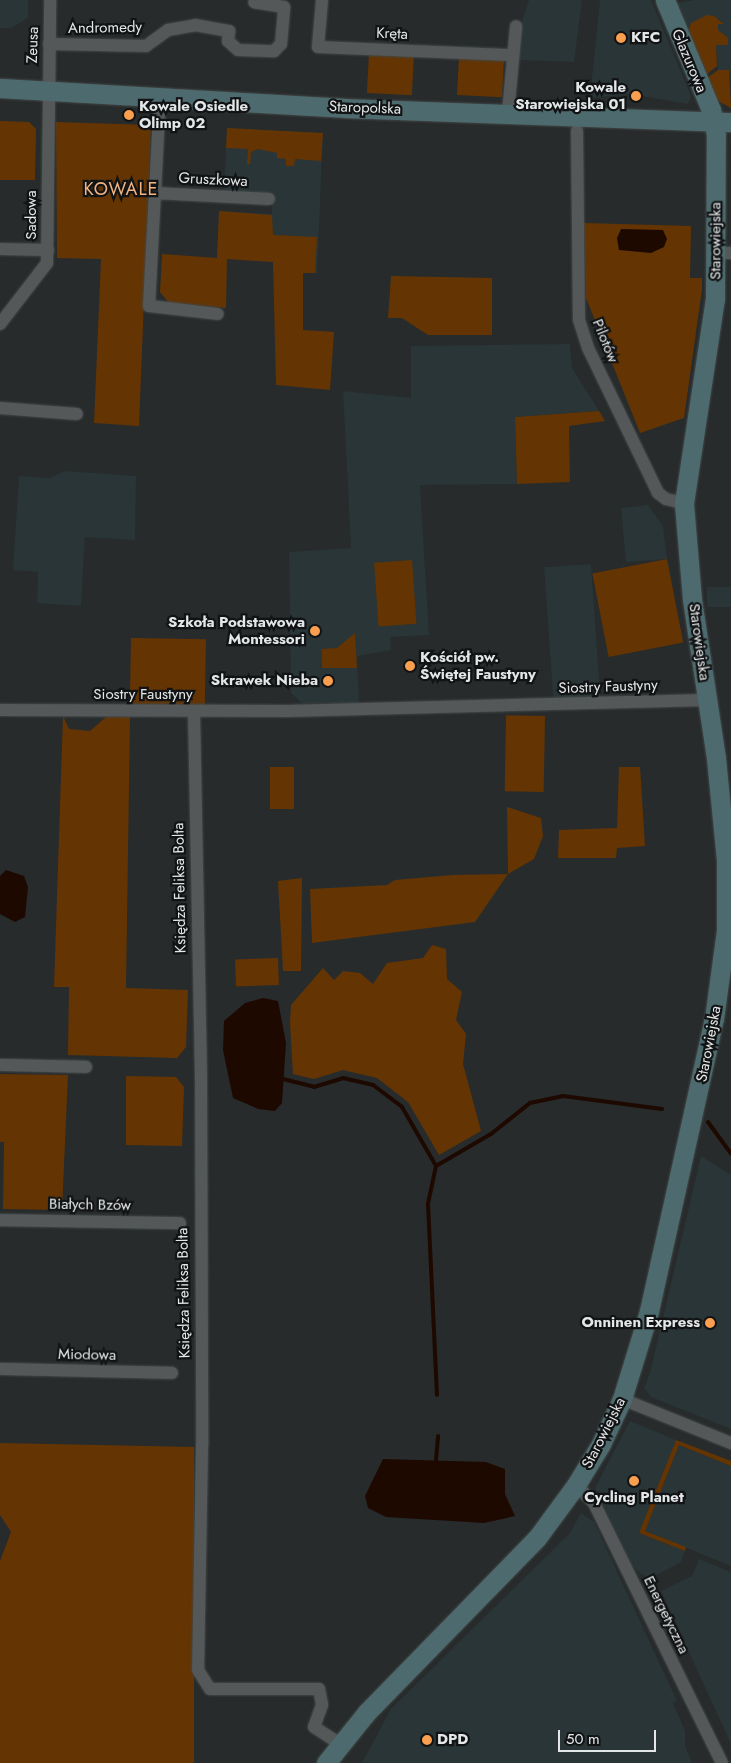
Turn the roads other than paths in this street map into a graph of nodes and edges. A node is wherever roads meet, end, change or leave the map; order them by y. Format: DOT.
graph roads {
  1 [pos="50,0"];
  2 [pos="322,0"];
  3 [pos="665,0"];
  4 [pos="254,2"];
  5 [pos="516,26"];
  6 [pos="49,44"];
  7 [pos="512,55"];
  8 [pos="0,88"];
  9 [pos="48,91"];
  10 [pos="160,96"];
  11 [pos="508,113"];
  12 [pos="722,122"];
  13 [pos="577,131"];
  14 [pos="156,193"];
  15 [pos="269,199"];
  16 [pos="0,249"];
  17 [pos="48,250"];
  18 [pos="724,253"];
  19 [pos="218,314"];
  20 [pos="0,324"];
  21 [pos="0,408"];
  22 [pos="77,414"];
  23 [pos="684,503"];
  24 [pos="707,700"];
  25 [pos="0,710"];
  26 [pos="194,711"];
  27 [pos="729,887"];
  28 [pos="0,1065"];
  29 [pos="86,1067"];
  30 [pos="0,1220"];
  31 [pos="180,1223"];
  32 [pos="0,1369"];
  33 [pos="172,1373"];
  34 [pos="622,1399"];
  35 [pos="731,1444"];
  36 [pos="576,1485"];
  37 [pos="340,1744"];
  38 [pos="326,1763"];
  39 [pos="722,1763"];
  1 -- 6 [label="street, Zeusa"];
  2 -- 7 [label="street, Kręta"];
  3 -- 12 [label="street, Glazurowa"];
  4 -- 6 [label="street, Andromedy"];
  5 -- 7 [label="street"];
  6 -- 9 [label="street, Zeusa"];
  7 -- 11 [label="street"];
  8 -- 9 [label="street, Staropolska"];
  9 -- 10 [label="street, Staropolska"];
  9 -- 17 [label="street, Sadowa"];
  10 -- 11 [label="street, Staropolska"];
  10 -- 14 [label="street"];
  11 -- 12 [label="street, Staropolska"];
  12 -- 18 [label="street, Starowiejska"];
  13 -- 23 [label="street, Pilotów"];
  14 -- 15 [label="street, Gruszkowa"];
  14 -- 19 [label="street"];
  16 -- 17 [label="street"];
  17 -- 20 [label="street, Sadowa"];
  18 -- 23 [label="street, Starowiejska"];
  21 -- 22 [label="street"];
  23 -- 24 [label="street, Starowiejska"];
  24 -- 26 [label="street, Siostry Faustyny"];
  24 -- 27 [label="street, Starowiejska"];
  25 -- 26 [label="street, Siostry Faustyny"];
  26 -- 37 [label="street, Księdza Feliksa Bolta"];
  27 -- 34 [label="street, Starowiejska"];
  28 -- 29 [label="street"];
  30 -- 31 [label="street, Białych Bzów"];
  32 -- 33 [label="street, Miodowa"];
  34 -- 35 [label="street"];
  34 -- 36 [label="street, Starowiejska"];
  36 -- 37 [label="street, Starowiejska"];
  36 -- 39 [label="street, Energetyczna"];
  37 -- 38 [label="street, Starowiejska"];
}
